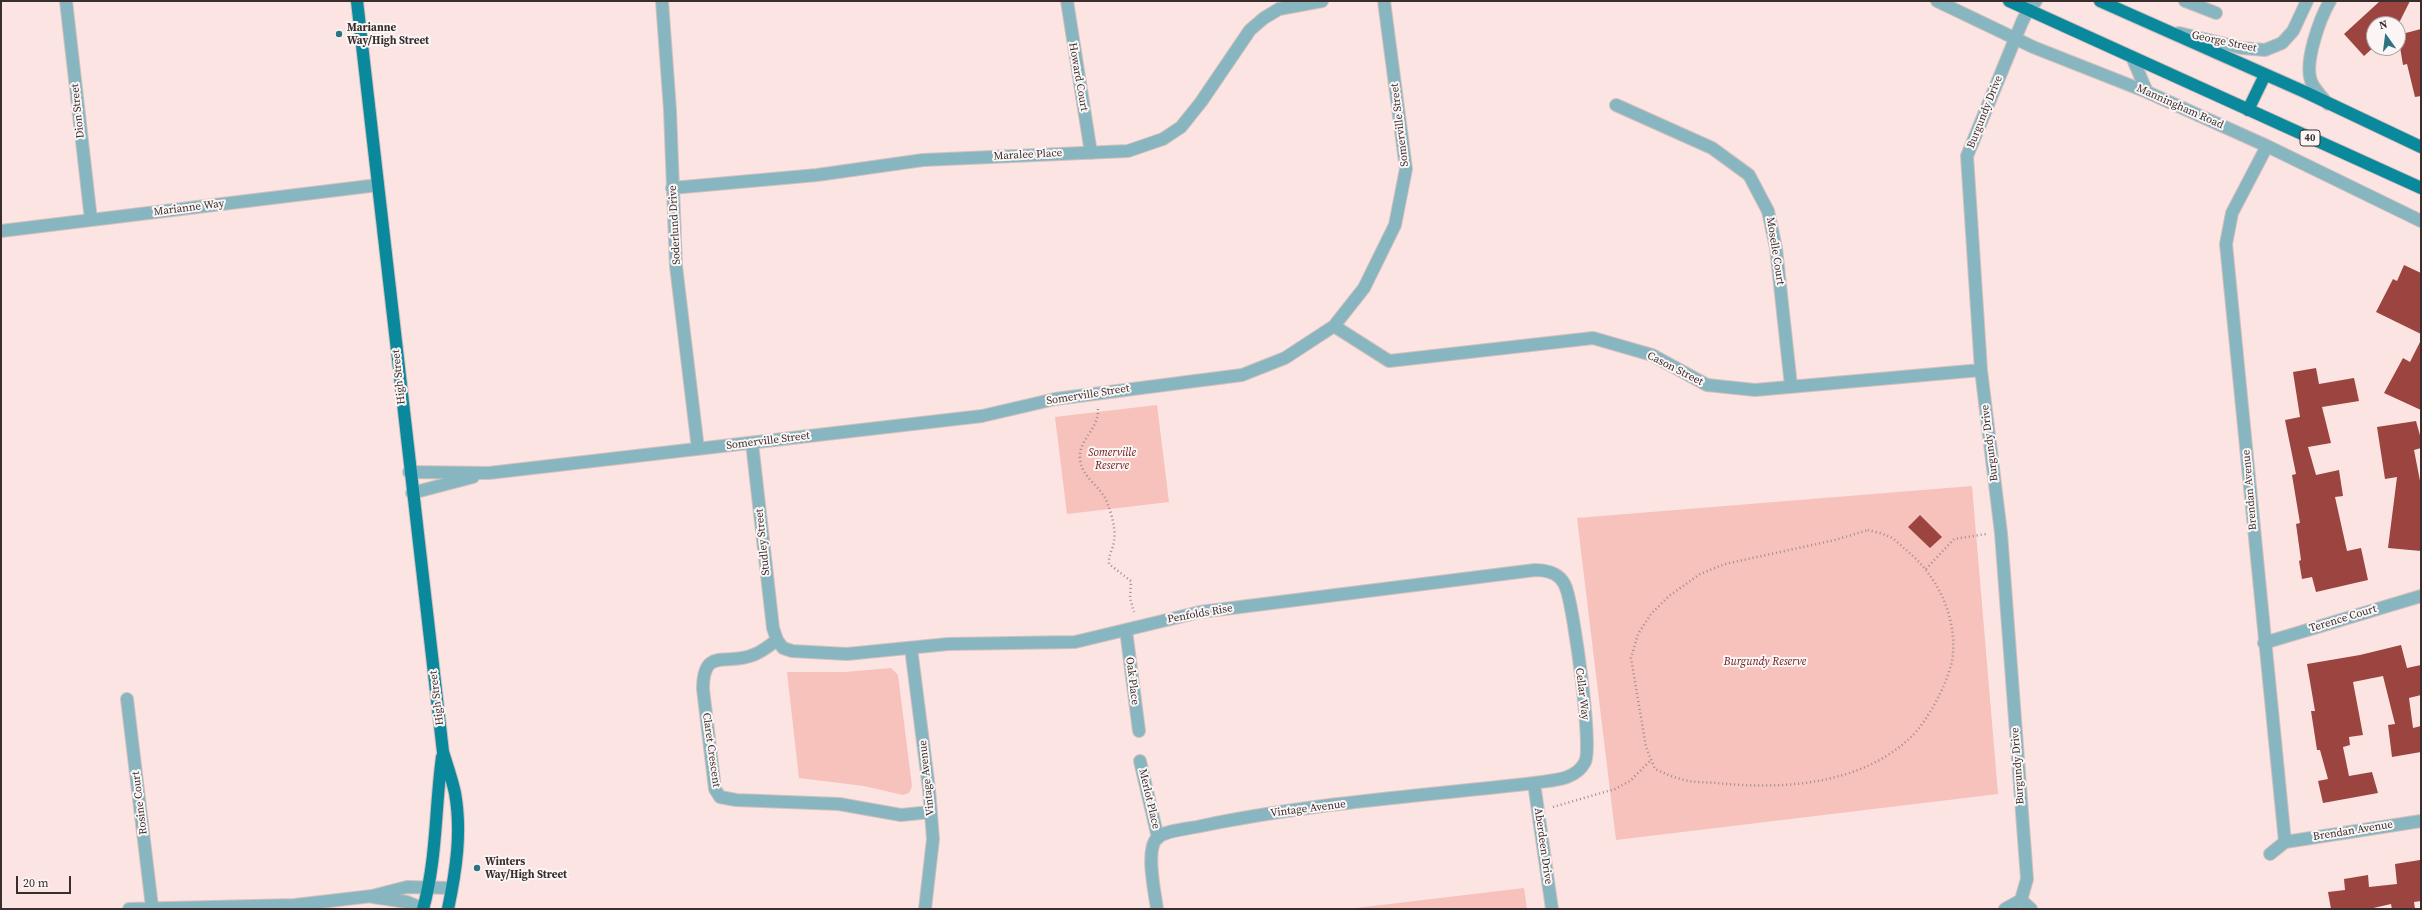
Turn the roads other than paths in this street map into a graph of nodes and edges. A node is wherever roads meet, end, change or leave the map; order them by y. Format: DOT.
graph roads {
  1 [pos="66,1"];
  2 [pos="357,1"];
  3 [pos="662,1"];
  4 [pos="1067,1"];
  5 [pos="1322,1"];
  6 [pos="1384,1"];
  7 [pos="1936,1"];
  8 [pos="2009,1"];
  9 [pos="2100,1"];
  10 [pos="2185,1"];
  11 [pos="2307,1"];
  12 [pos="2330,1"];
  13 [pos="2032,5"];
  14 [pos="2121,6"];
  15 [pos="2216,13"];
  16 [pos="2163,29"];
  17 [pos="2015,38"];
  18 [pos="2132,57"];
  19 [pos="2265,76"];
  20 [pos="2147,92"];
  21 [pos="2328,104"];
  22 [pos="1616,105"];
  23 [pos="2248,110"];
  24 [pos="2267,146"];
  25 [pos="2421,147"];
  26 [pos="1091,153"];
  27 [pos="378,185"];
  28 [pos="672,188"];
  29 [pos="2421,188"];
  30 [pos="91,220"];
  31 [pos="2421,221"];
  32 [pos="1,231"];
  33 [pos="1334,326"];
  34 [pos="1981,370"];
  35 [pos="1791,386"];
  36 [pos="752,443"];
  37 [pos="698,449"];
  38 [pos="409,472"];
  39 [pos="489,473"];
  40 [pos="412,493"];
  41 [pos="1554,573"];
  42 [pos="2421,596"];
  43 [pos="1130,628"];
  44 [pos="778,640"];
  45 [pos="2264,643"];
  46 [pos="911,648"];
  47 [pos="127,699"];
  48 [pos="1139,731"];
  49 [pos="443,752"];
  50 [pos="1140,761"];
  51 [pos="1534,782"];
  52 [pos="931,812"];
  53 [pos="2421,821"];
  54 [pos="1158,838"];
  55 [pos="2285,842"];
  56 [pos="2270,854"];
  57 [pos="428,888"];
  58 [pos="452,888"];
  59 [pos="372,896"];
  60 [pos="2021,900"];
  61 [pos="152,907"];
  62 [pos="129,909"];
  63 [pos="423,909"];
  64 [pos="448,909"];
  65 [pos="925,909"];
  66 [pos="1158,909"];
  67 [pos="1552,909"];
  68 [pos="2004,909"];
  69 [pos="2031,909"];
  1 -- 30 [label="street, Dion Street"];
  2 -- 27 [label="main road, High Street"];
  3 -- 28 [label="street, Soderlund Drive"];
  4 -- 26 [label="street, Howard Court"];
  5 -- 26 [label="street, Maralee Place"];
  6 -- 33 [label="street, Somerville Street"];
  7 -- 17 [label="street, Manningham Road"];
  8 -- 13 [label="main road, 40"];
  9 -- 14 [label="main road"];
  10 -- 15 [label="street"];
  11 -- 16 [label="street, George Street"];
  12 -- 21 [label="street"];
  13 -- 17 [label="street, Burgundy Drive"];
  13 -- 18 [label="main road, 40"];
  14 -- 16 [label="main road"];
  16 -- 19 [label="main road"];
  17 -- 20 [label="street, Manningham Road"];
  17 -- 34 [label="street, Burgundy Drive"];
  18 -- 20 [label="street"];
  18 -- 23 [label="main road, 40"];
  19 -- 21 [label="main road"];
  19 -- 23 [label="main road"];
  20 -- 24 [label="street, Manningham Road"];
  21 -- 25 [label="main road"];
  22 -- 35 [label="street, Moselle Court"];
  23 -- 29 [label="main road, 40"];
  24 -- 31 [label="street, Manningham Road"];
  24 -- 45 [label="street, Brendan Avenue"];
  26 -- 28 [label="street, Maralee Place"];
  27 -- 30 [label="street, Marianne Way"];
  27 -- 38 [label="main road, High Street"];
  28 -- 37 [label="street, Soderlund Drive"];
  30 -- 32 [label="street, Marianne Way"];
  33 -- 35 [label="street, Cason Street"];
  33 -- 36 [label="street, Somerville Street"];
  34 -- 35 [label="street, Cason Street"];
  34 -- 60 [label="street, Burgundy Drive"];
  36 -- 37 [label="street, Somerville Street"];
  36 -- 44 [label="street, Studley Street"];
  37 -- 39 [label="street, Somerville Street"];
  38 -- 39 [label="street, Somerville Street"];
  38 -- 40 [label="main road, High Street"];
  39 -- 40 [label="street, Somerville Street"];
  40 -- 49 [label="main road, High Street"];
  41 -- 43 [label="street, Penfolds Rise"];
  41 -- 51 [label="street, Cellar Way"];
  42 -- 45 [label="street, Terence Court"];
  43 -- 46 [label="street, Penfolds Rise"];
  43 -- 48 [label="street, Oak Place"];
  44 -- 46 [label="street, Penfolds Rise"];
  44 -- 52 [label="street, Claret Crescent"];
  45 -- 55 [label="street, Brendan Avenue"];
  46 -- 52 [label="street, Vintage Avenue"];
  47 -- 61 [label="street, Rosine Court"];
  49 -- 57 [label="main road, High Street"];
  49 -- 58 [label="main road, High Street"];
  50 -- 54 [label="street, Merlot Place"];
  51 -- 54 [label="street, Vintage Avenue"];
  51 -- 67 [label="street, Aberdeen Drive"];
  52 -- 65 [label="street, Vintage Avenue"];
  53 -- 55 [label="street, Brendan Avenue"];
  54 -- 66 [label="street"];
  55 -- 56 [label="street, Brendan Avenue"];
  57 -- 58 [label="street"];
  57 -- 59 [label="street"];
  57 -- 63 [label="main road, High Street"];
  58 -- 64 [label="main road, High Street"];
  59 -- 61 [label="street"];
  59 -- 63 [label="street"];
  60 -- 68 [label="street"];
  60 -- 69 [label="street"];
  61 -- 62 [label="street"];
}
